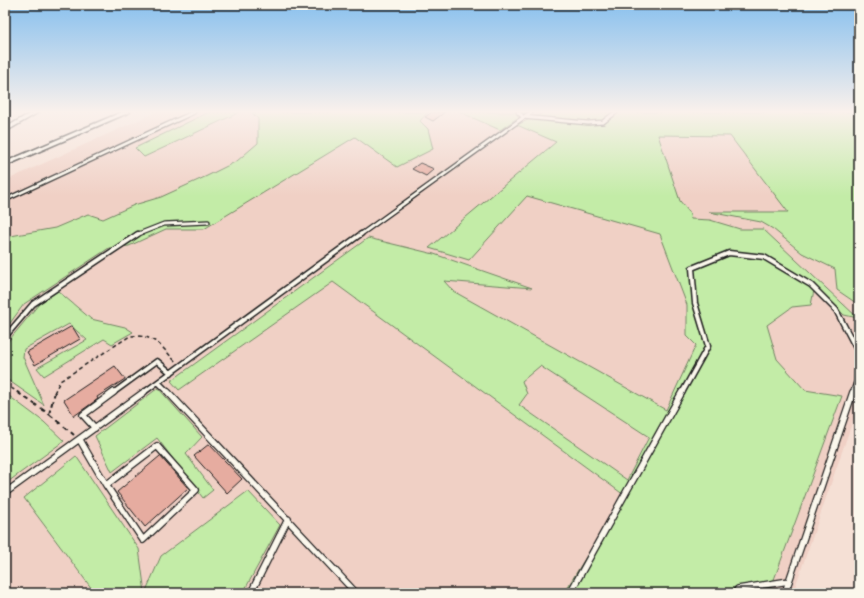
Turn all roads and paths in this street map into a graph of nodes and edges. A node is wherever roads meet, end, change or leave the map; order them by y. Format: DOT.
graph roads {
  1 [pos="62,140"];
  2 [pos="134,140"];
  3 [pos="492,140"];
  4 [pos="5,164"];
  5 [pos="5,200"];
  6 [pos="208,222"];
  7 [pos="5,337"];
  8 [pos="181,366"];
  9 [pos="171,373"];
  10 [pos="158,382"];
  11 [pos="5,384"];
  12 [pos="49,414"];
  13 [pos="95,428"];
  14 [pos="80,440"];
  15 [pos="106,485"];
  16 [pos="5,493"];
  17 [pos="288,519"];
  18 [pos="789,581"];
  19 [pos="251,593"];
  20 [pos="356,593"];
  21 [pos="570,593"];
  22 [pos="736,593"];
  23 [pos="785,593"];
  1 -- 4 [label="street"];
  2 -- 5 [label="lane"];
  3 -- 8 [label="lane"];
  6 -- 7 [label="lane"];
  8 -- 9 [label="lane"];
  8 -- 12 [label="path"];
  9 -- 10 [label="lane"];
  9 -- 13 [label="lane"];
  10 -- 13 [label="lane"];
  10 -- 17 [label="lane"];
  11 -- 12 [label="path"];
  12 -- 14 [label="path"];
  13 -- 14 [label="lane"];
  14 -- 15 [label="lane"];
  14 -- 16 [label="lane"];
  15 -- 15 [label="lane"];
  17 -- 19 [label="lane"];
  17 -- 20 [label="lane"];
  18 -- 21 [label="lane"];
  18 -- 22 [label="lane"];
  18 -- 23 [label="lane"];
}
